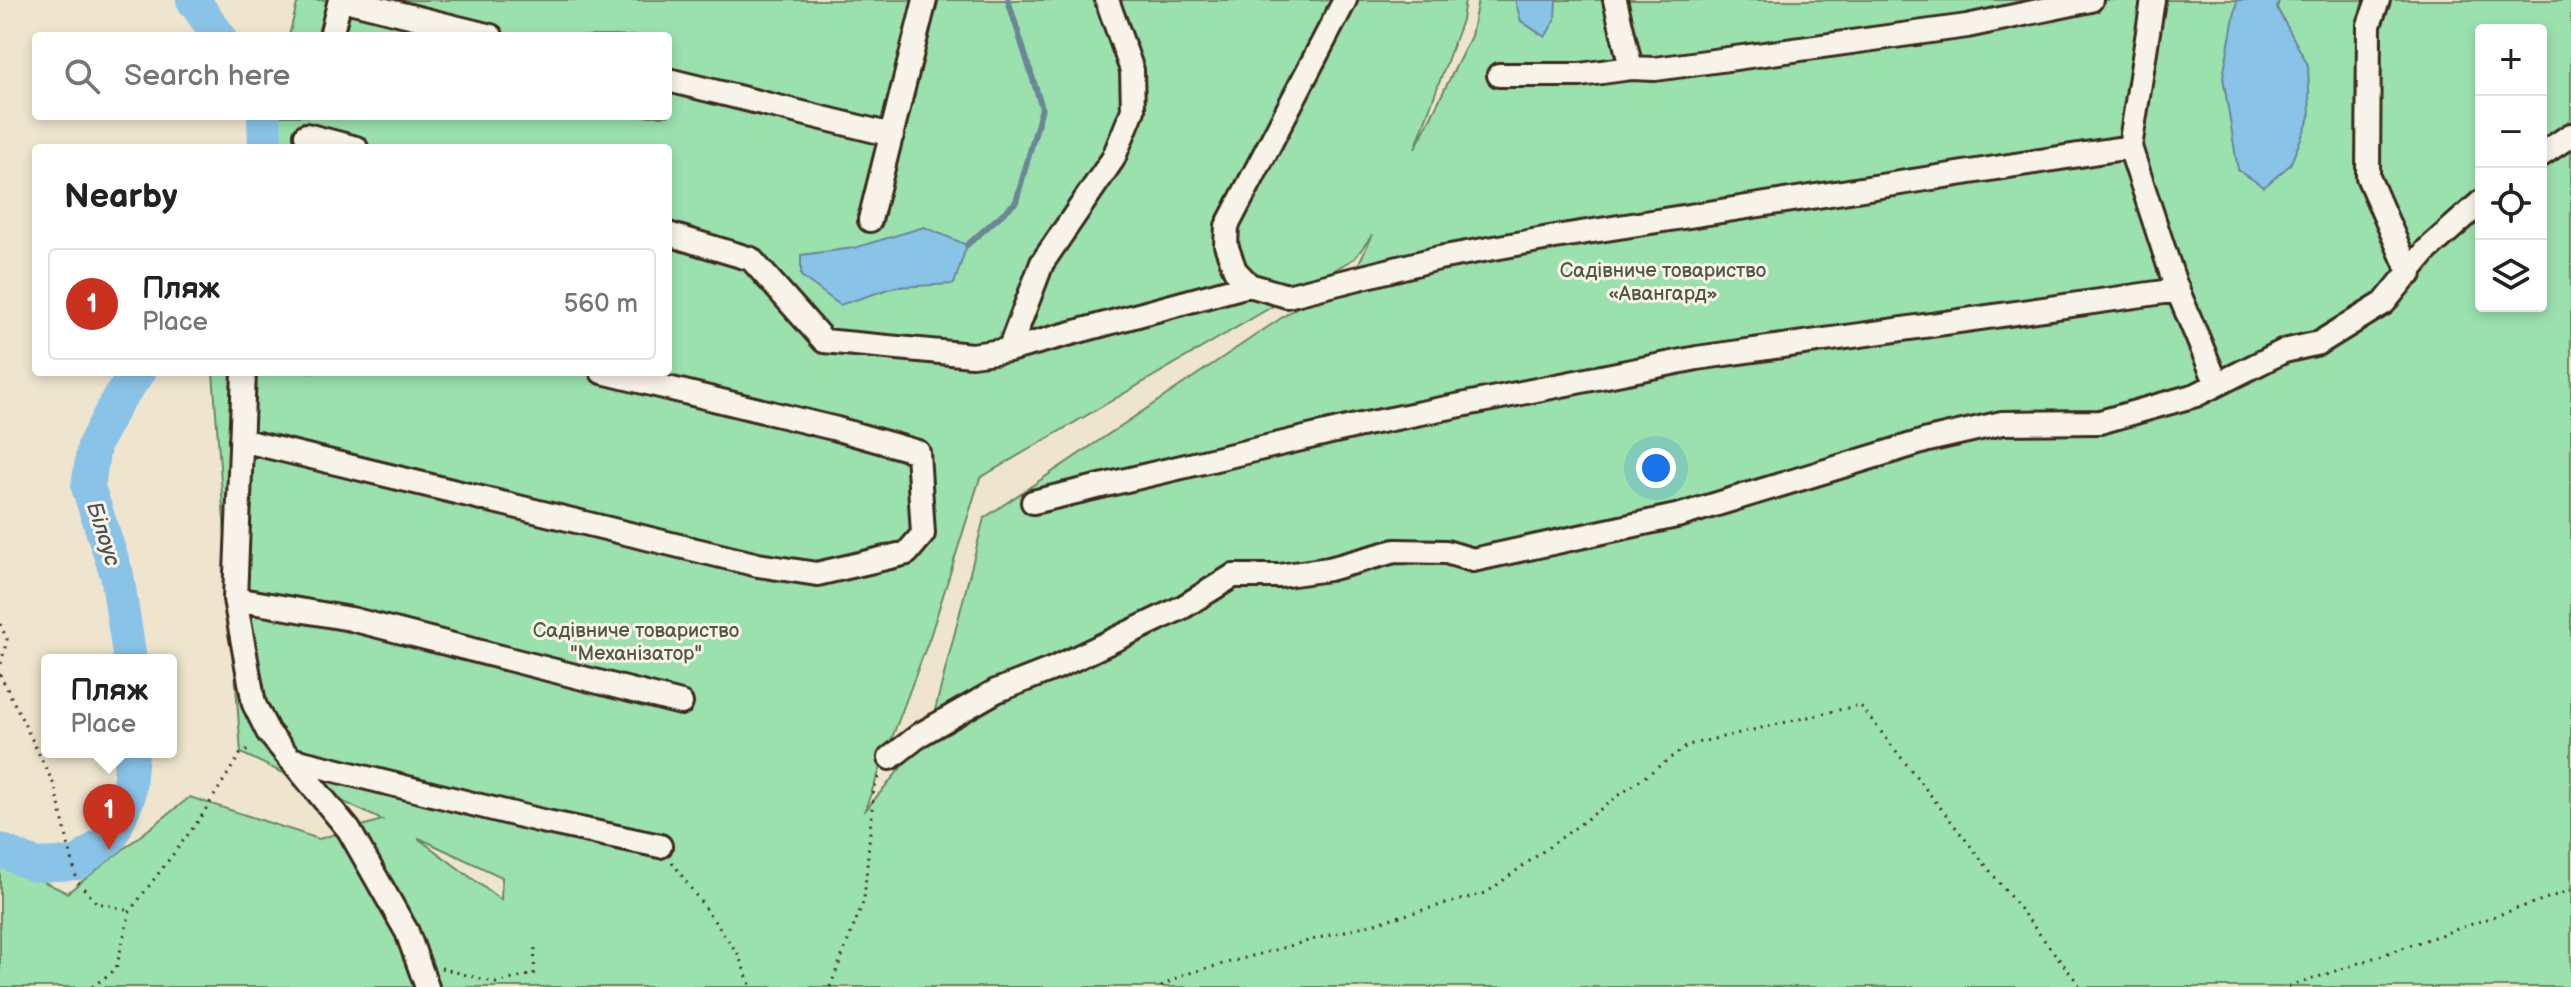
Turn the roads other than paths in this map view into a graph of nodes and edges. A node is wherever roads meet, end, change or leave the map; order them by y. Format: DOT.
graph roads {
  1 [pos="343,0"];
  2 [pos="925,0"];
  3 [pos="1107,0"];
  4 [pos="1345,0"];
  5 [pos="1615,0"];
  6 [pos="2091,0"];
  7 [pos="2153,0"];
  8 [pos="2378,0"];
  9 [pos="332,32"];
  10 [pos="475,32"];
  11 [pos="1631,68"];
  12 [pos="1499,75"];
  13 [pos="672,81"];
  14 [pos="307,133"];
  15 [pos="892,135"];
  16 [pos="2571,135"];
  17 [pos="343,144"];
  18 [pos="2130,147"];
  19 [pos="2547,151"];
  20 [pos="2475,207"];
  21 [pos="870,220"];
  22 [pos="672,235"];
  23 [pos="2410,274"];
  24 [pos="1249,285"];
  25 [pos="2178,290"];
  26 [pos="1009,350"];
  27 [pos="244,376"];
  28 [pos="618,376"];
  29 [pos="2217,384"];
  30 [pos="241,440"];
  31 [pos="1033,502"];
  32 [pos="235,599"];
  33 [pos="681,703"];
  34 [pos="890,758"];
  35 [pos="290,759"];
  36 [pos="660,846"];
  37 [pos="427,987"];
  1 -- 9 [label="street"];
  1 -- 10 [label="street"];
  2 -- 15 [label="street"];
  3 -- 26 [label="street"];
  4 -- 24 [label="street"];
  5 -- 11 [label="street"];
  6 -- 11 [label="street"];
  7 -- 18 [label="street"];
  8 -- 23 [label="street"];
  11 -- 12 [label="street"];
  13 -- 15 [label="street"];
  14 -- 17 [label="street"];
  15 -- 21 [label="street"];
  16 -- 19 [label="street"];
  18 -- 24 [label="street"];
  18 -- 25 [label="street"];
  20 -- 23 [label="street"];
  22 -- 26 [label="street"];
  23 -- 29 [label="street"];
  24 -- 26 [label="street"];
  25 -- 29 [label="street"];
  25 -- 31 [label="street"];
  27 -- 30 [label="street"];
  28 -- 30 [label="street"];
  29 -- 34 [label="street"];
  30 -- 32 [label="street"];
  32 -- 33 [label="street"];
  32 -- 35 [label="street"];
  35 -- 36 [label="street"];
  35 -- 37 [label="street"];
}
